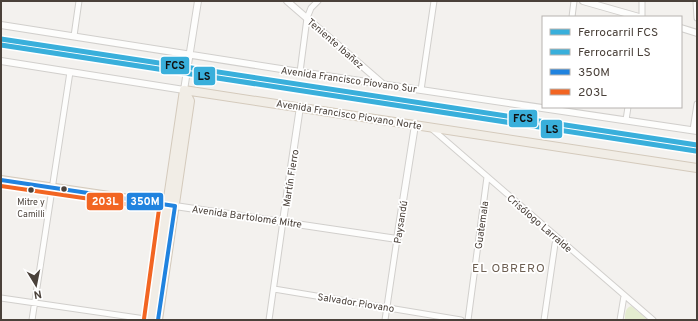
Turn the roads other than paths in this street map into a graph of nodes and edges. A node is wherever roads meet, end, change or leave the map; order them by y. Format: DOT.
graph roads {
  1 [pos="79,1"];
  2 [pos="198,1"];
  3 [pos="287,1"];
  4 [pos="318,1"];
  5 [pos="434,1"];
  6 [pos="574,1"];
  7 [pos="583,1"];
  8 [pos="642,1"];
  9 [pos="696,1"];
  10 [pos="572,16"];
  11 [pos="636,16"];
  12 [pos="640,16"];
  13 [pos="307,18"];
  14 [pos="697,18"];
  15 [pos="1,25"];
  16 [pos="682,28"];
  17 [pos="697,32"];
  18 [pos="74,36"];
  19 [pos="189,55"];
  20 [pos="1,62"];
  21 [pos="70,72"];
  22 [pos="300,72"];
  23 [pos="384,85"];
  24 [pos="184,90"];
  25 [pos="421,90"];
  26 [pos="697,104"];
  27 [pos="542,106"];
  28 [pos="300,107"];
  29 [pos="558,108"];
  30 [pos="628,108"];
  31 [pos="626,120"];
  32 [pos="415,124"];
  33 [pos="428,126"];
  34 [pos="695,130"];
  35 [pos="697,168"];
  36 [pos="487,177"];
  37 [pos="1,180"];
  38 [pos="52,187"];
  39 [pos="166,204"];
  40 [pos="175,206"];
  41 [pos="283,221"];
  42 [pos="557,238"];
  43 [pos="398,239"];
  44 [pos="274,289"];
  45 [pos="624,296"];
  46 [pos="1,298"];
  47 [pos="35,303"];
  48 [pos="387,307"];
  49 [pos="32,320"];
  50 [pos="150,320"];
  51 [pos="157,320"];
  52 [pos="269,320"];
  53 [pos="385,320"];
  54 [pos="461,320"];
  55 [pos="468,320"];
  56 [pos="544,320"];
  57 [pos="620,320"];
  58 [pos="653,320"];
  1 -- 18 [label="street"];
  2 -- 19 [label="street"];
  3 -- 13 [label="street, Teniente Ibañez"];
  4 -- 13 [label="street"];
  5 -- 25 [label="street"];
  6 -- 10 [label="street"];
  7 -- 11 [label="street"];
  8 -- 12 [label="street"];
  9 -- 14 [label="street"];
  13 -- 22 [label="street"];
  13 -- 23 [label="street, Teniente Ibañez"];
  15 -- 18 [label="street, Avenida Francisco Piovano Sur"];
  16 -- 17 [label="street"];
  18 -- 19 [label="street, Avenida Francisco Piovano Sur"];
  19 -- 22 [label="street, Avenida Francisco Piovano Sur"];
  19 -- 24 [label="street"];
  20 -- 21 [label="street, Avenida Francisco Piovano Norte"];
  21 -- 24 [label="street, Avenida Francisco Piovano Norte"];
  21 -- 38 [label="street"];
  22 -- 23 [label="street, Avenida Francisco Piovano Sur"];
  23 -- 25 [label="street, Avenida Francisco Piovano Sur"];
  24 -- 28 [label="main road, Avenida Francisco Piovano Norte"];
  24 -- 39 [label="main road"];
  24 -- 40 [label="main road"];
  25 -- 27 [label="street, Avenida Francisco Piovano Sur"];
  26 -- 34 [label="street"];
  28 -- 32 [label="main road, Avenida Francisco Piovano Norte"];
  28 -- 41 [label="street, Martín Fierro"];
  29 -- 31 [label="street, Avenida Francisco Piovano Sur"];
  30 -- 31 [label="street"];
  31 -- 34 [label="street, Avenida Francisco Piovano Sur"];
  32 -- 33 [label="main road, Avenida Francisco Piovano Norte"];
  32 -- 43 [label="street, Paysandú"];
  33 -- 35 [label="main road, Avenida Francisco Piovano Norte"];
  33 -- 36 [label="street, Crisólogo Larralde"];
  36 -- 42 [label="street, Crisólogo Larralde"];
  36 -- 55 [label="street, Guatemala"];
  37 -- 38 [label="main road, Avenida Bartolomé Mitre"];
  38 -- 39 [label="main road, Avenida Bartolomé Mitre"];
  38 -- 47 [label="street"];
  39 -- 40 [label="main road, Avenida Bartolomé Mitre"];
  39 -- 50 [label="main road"];
  40 -- 41 [label="street, Avenida Bartolomé Mitre"];
  40 -- 51 [label="main road"];
  41 -- 43 [label="street, Avenida Bartolomé Mitre"];
  41 -- 44 [label="street, Martín Fierro"];
  42 -- 45 [label="street, Crisólogo Larralde"];
  42 -- 56 [label="street"];
  43 -- 48 [label="street, Paysandú"];
  44 -- 48 [label="street, Salvador Piovano"];
  44 -- 52 [label="street, Martín Fierro"];
  45 -- 57 [label="street"];
  45 -- 58 [label="street, Crisólogo Larralde"];
  46 -- 47 [label="street"];
  47 -- 49 [label="street"];
  47 -- 50 [label="street"];
  48 -- 53 [label="street, Paysandú"];
  48 -- 54 [label="street, Salvador Piovano"];
  50 -- 51 [label="street"];
}
